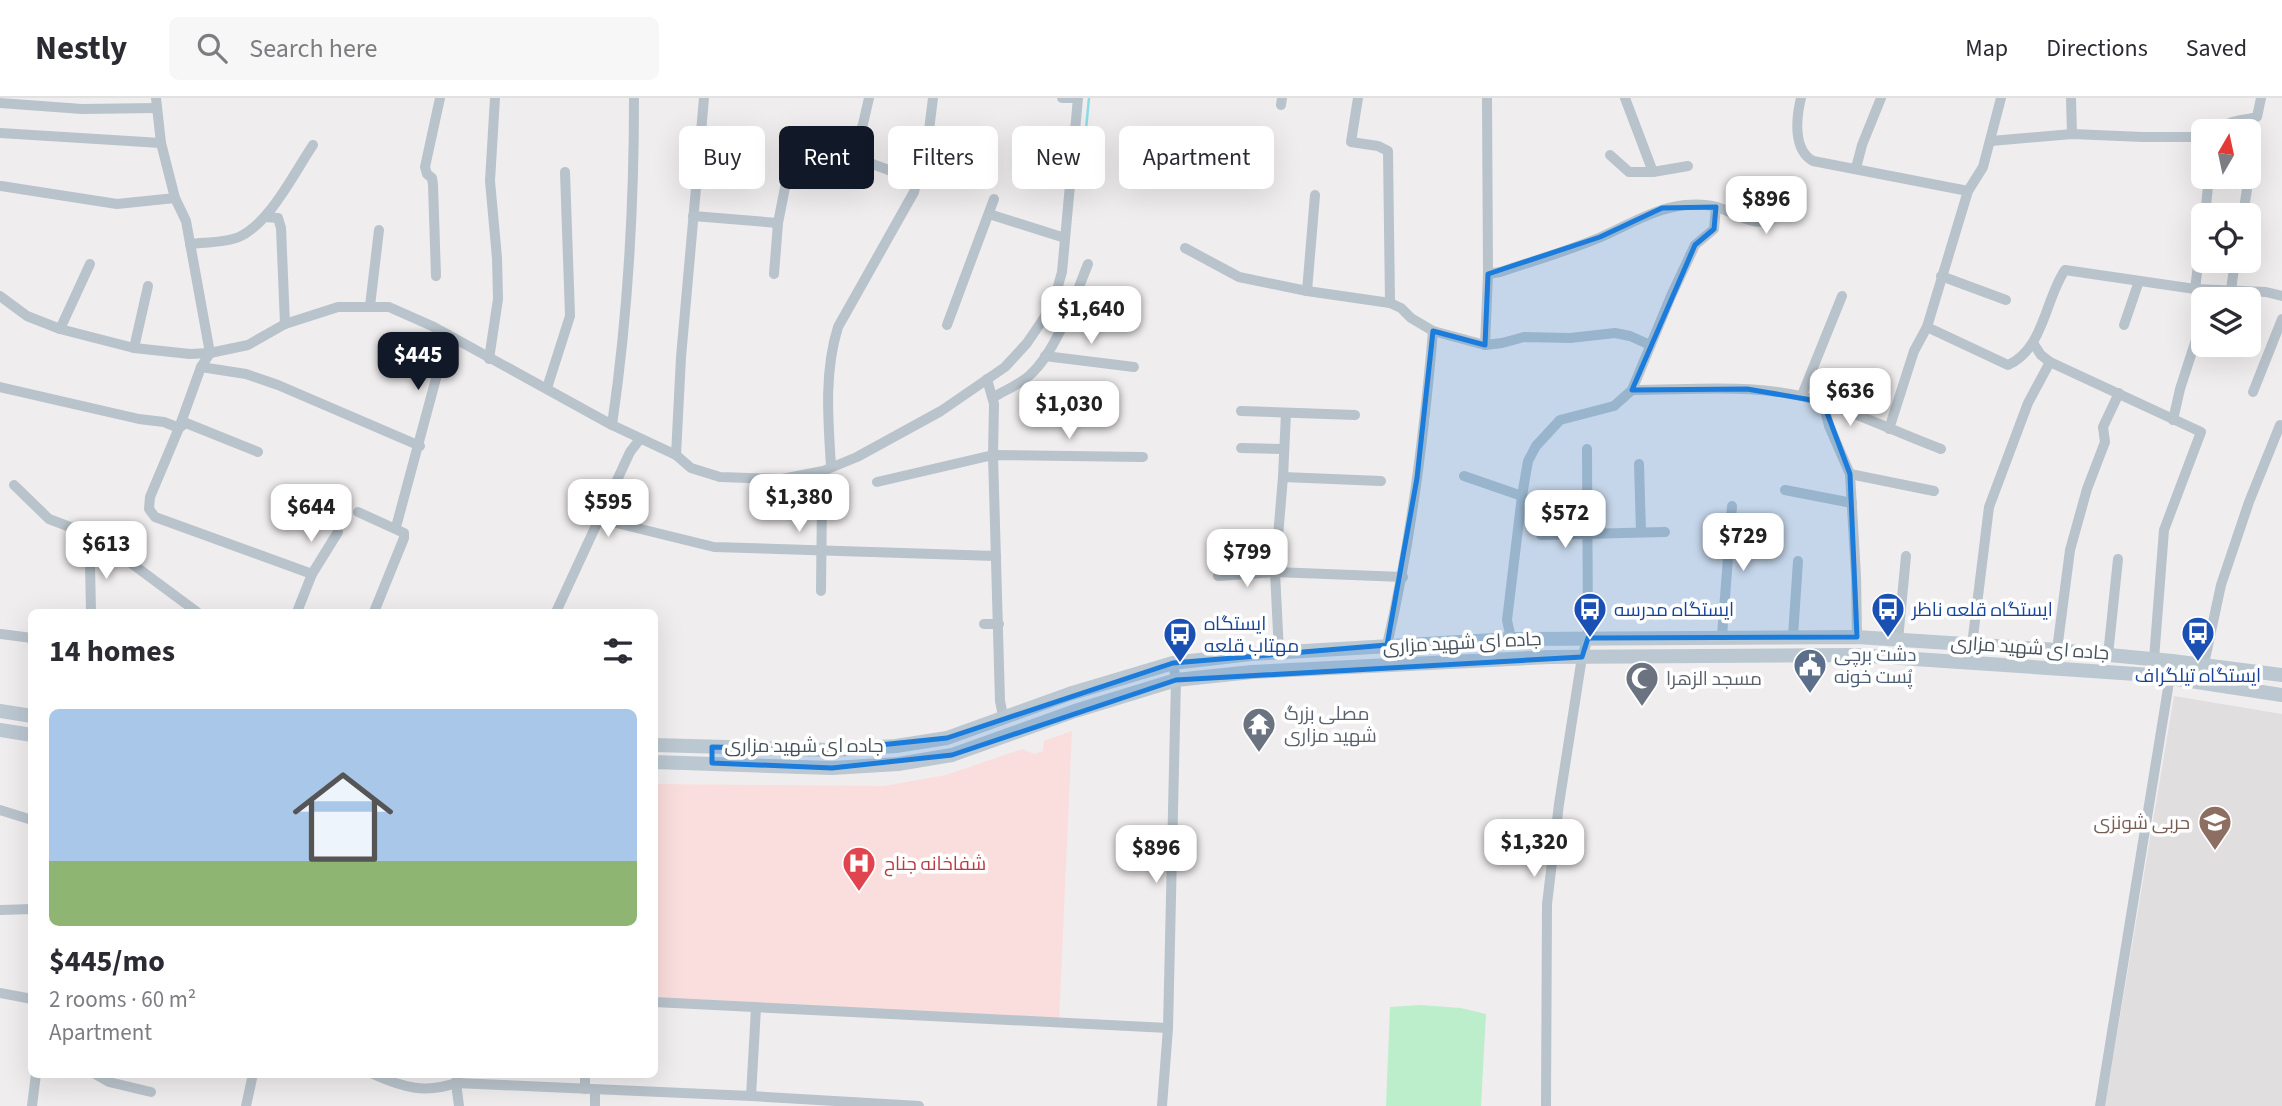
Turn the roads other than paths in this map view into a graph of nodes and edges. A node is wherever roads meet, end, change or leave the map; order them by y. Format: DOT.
graph roads {
  1 [pos="440,98"];
  2 [pos="495,98"];
  3 [pos="634,98"];
  4 [pos="704,98"];
  5 [pos="869,98"];
  6 [pos="933,98"];
  7 [pos="1062,98"];
  8 [pos="1078,98"];
  9 [pos="1358,98"];
  10 [pos="1487,98"];
  11 [pos="1625,98"];
  12 [pos="1801,98"];
  13 [pos="1881,98"];
  14 [pos="2001,98"];
  15 [pos="2071,98"];
  16 [pos="2261,98"];
  17 [pos="0,103"];
  18 [pos="156,103"];
  19 [pos="2242,119"];
  20 [pos="930,126"];
  21 [pos="0,133"];
  22 [pos="2072,134"];
  23 [pos="2191,136"];
  24 [pos="1991,141"];
  25 [pos="161,143"];
  26 [pos="313,145"];
  27 [pos="1610,156"];
  28 [pos="1688,166"];
  29 [pos="1856,168"];
  30 [pos="888,170"];
  31 [pos="565,172"];
  32 [pos="1653,172"];
  33 [pos="0,186"];
  34 [pos="1783,187"];
  35 [pos="785,189"];
  36 [pos="914,189"];
  37 [pos="1968,191"];
  38 [pos="1315,195"];
  39 [pos="175,198"];
  40 [pos="994,199"];
  41 [pos="1716,207"];
  42 [pos="989,214"];
  43 [pos="693,216"];
  44 [pos="265,217"];
  45 [pos="778,223"];
  46 [pos="379,230"];
  47 [pos="1065,238"];
  48 [pos="190,244"];
  49 [pos="1185,248"];
  50 [pos="90,264"];
  51 [pos="1088,264"];
  52 [pos="774,274"];
  53 [pos="1488,274"];
  54 [pos="436,276"];
  55 [pos="1941,276"];
  56 [pos="2139,281"];
  57 [pos="148,285"];
  58 [pos="2191,288"];
  59 [pos="1307,291"];
  60 [pos="2261,292"];
  61 [pos="0,296"];
  62 [pos="1842,296"];
  63 [pos="2282,296"];
  64 [pos="2006,300"];
  65 [pos="1390,303"];
  66 [pos="370,306"];
  67 [pos="2282,319"];
  68 [pos="285,324"];
  69 [pos="947,325"];
  70 [pos="2124,325"];
  71 [pos="1927,327"];
  72 [pos="61,329"];
  73 [pos="1433,331"];
  74 [pos="448,341"];
  75 [pos="2033,343"];
  76 [pos="1485,345"];
  77 [pos="1650,345"];
  78 [pos="134,348"];
  79 [pos="210,353"];
  80 [pos="2191,355"];
  81 [pos="1045,356"];
  82 [pos="489,359"];
  83 [pos="2050,362"];
  84 [pos="202,365"];
  85 [pos="1134,367"];
  86 [pos="988,381"];
  87 [pos="0,387"];
  88 [pos="547,388"];
  89 [pos="1632,390"];
  90 [pos="2253,392"];
  91 [pos="2119,393"];
  92 [pos="1802,395"];
  93 [pos="994,397"];
  94 [pos="1823,402"];
  95 [pos="1241,411"];
  96 [pos="1286,412"];
  97 [pos="1355,415"];
  98 [pos="2172,420"];
  99 [pos="612,425"];
  100 [pos="2280,425"];
  101 [pos="179,428"];
  102 [pos="1889,429"];
  103 [pos="635,445"];
  104 [pos="420,446"];
  105 [pos="1241,448"];
  106 [pos="1284,449"];
  107 [pos="1587,449"];
  108 [pos="1941,449"];
  109 [pos="258,452"];
  110 [pos="676,455"];
  111 [pos="993,455"];
  112 [pos="1143,457"];
  113 [pos="1639,464"];
  114 [pos="831,466"];
  115 [pos="1850,474"];
  116 [pos="1464,476"];
  117 [pos="1283,477"];
  118 [pos="1381,481"];
  119 [pos="877,482"];
  120 [pos="13,485"];
  121 [pos="1785,490"];
  122 [pos="1934,491"];
  123 [pos="1522,496"];
  124 [pos="822,498"];
  125 [pos="1852,503"];
  126 [pos="1732,506"];
  127 [pos="358,512"];
  128 [pos="600,519"];
  129 [pos="396,527"];
  130 [pos="338,532"];
  131 [pos="1641,532"];
  132 [pos="1665,532"];
  133 [pos="1588,534"];
  134 [pos="1541,535"];
  135 [pos="108,546"];
  136 [pos="823,551"];
  137 [pos="996,556"];
  138 [pos="1906,556"];
  139 [pos="2118,559"];
  140 [pos="1798,561"];
  141 [pos="1275,572"];
  142 [pos="312,574"];
  143 [pos="1218,576"];
  144 [pos="1403,577"];
  145 [pos="821,591"];
  146 [pos="91,609"];
  147 [pos="193,609"];
  148 [pos="298,609"];
  149 [pos="375,609"];
  150 [pos="557,609"];
  151 [pos="984,624"];
  152 [pos="999,624"];
  153 [pos="1,634"];
  154 [pos="1722,636"];
  155 [pos="1793,636"];
  156 [pos="28,637"];
  157 [pos="1857,637"];
  158 [pos="1588,638"];
  159 [pos="1511,639"];
  160 [pos="1898,640"];
  161 [pos="1387,645"];
  162 [pos="1972,645"];
  163 [pos="2057,650"];
  164 [pos="1279,653"];
  165 [pos="2108,655"];
  166 [pos="1582,657"];
  167 [pos="2154,659"];
  168 [pos="2172,661"];
  169 [pos="1173,663"];
  170 [pos="2204,664"];
  171 [pos="2282,676"];
  172 [pos="2170,678"];
  173 [pos="1176,680"];
  174 [pos="2282,695"];
  175 [pos="0,711"];
  176 [pos="28,715"];
  177 [pos="1003,716"];
  178 [pos="0,730"];
  179 [pos="28,734"];
  180 [pos="658,745"];
  181 [pos="712,747"];
  182 [pos="658,762"];
  183 [pos="712,763"];
  184 [pos="0,810"];
  185 [pos="28,819"];
  186 [pos="28,909"];
  187 [pos="0,910"];
  188 [pos="0,993"];
  189 [pos="28,998"];
  190 [pos="658,1002"];
  191 [pos="756,1008"];
  192 [pos="1168,1028"];
  193 [pos="36,1078"];
  194 [pos="102,1078"];
  195 [pos="252,1078"];
  196 [pos="385,1078"];
  197 [pos="586,1078"];
  198 [pos="457,1079"];
  199 [pos="590,1090"];
  200 [pos="151,1092"];
  201 [pos="751,1096"];
  202 [pos="784,1102"];
  203 [pos="32,1106"];
  204 [pos="246,1106"];
  205 [pos="459,1106"];
  206 [pos="594,1106"];
  207 [pos="919,1106"];
  208 [pos="1162,1106"];
  209 [pos="1546,1106"];
  210 [pos="2100,1106"];
  1 -- 54 [label="street"];
  2 -- 82 [label="street"];
  3 -- 99 [label="street"];
  4 -- 43 [label="street"];
  5 -- 30 [label="street"];
  6 -- 20 [label="street"];
  7 -- 8 [label="street"];
  8 -- 47 [label="street"];
  9 -- 65 [label="street"];
  10 -- 53 [label="street"];
  11 -- 32 [label="street"];
  12 -- 29 [label="street"];
  13 -- 29 [label="street"];
  14 -- 24 [label="street"];
  15 -- 22 [label="street"];
  16 -- 19 [label="street"];
  17 -- 18 [label="street"];
  18 -- 25 [label="street"];
  21 -- 25 [label="street"];
  22 -- 23 [label="street"];
  22 -- 24 [label="street"];
  24 -- 37 [label="street"];
  25 -- 39 [label="street"];
  26 -- 44 [label="street"];
  27 -- 32 [label="street"];
  28 -- 32 [label="street"];
  29 -- 37 [label="street"];
  31 -- 88 [label="street"];
  33 -- 39 [label="street"];
  34 -- 41 [label="street"];
  35 -- 45 [label="street"];
  36 -- 114 [label="street"];
  37 -- 55 [label="street"];
  38 -- 59 [label="street"];
  39 -- 48 [label="street"];
  40 -- 42 [label="street"];
  41 -- 53 [label="street"];
  41 -- 77 [label="street"];
  42 -- 47 [label="street"];
  42 -- 69 [label="street"];
  43 -- 45 [label="street"];
  43 -- 110 [label="street"];
  44 -- 48 [label="street"];
  44 -- 68 [label="street"];
  45 -- 52 [label="street"];
  46 -- 66 [label="street"];
  47 -- 86 [label="street"];
  48 -- 79 [label="street"];
  49 -- 59 [label="street"];
  50 -- 72 [label="street"];
  51 -- 81 [label="street"];
  53 -- 76 [label="street"];
  55 -- 64 [label="street"];
  55 -- 71 [label="street"];
  56 -- 58 [label="street"];
  56 -- 70 [label="street"];
  56 -- 75 [label="street"];
  57 -- 78 [label="street"];
  59 -- 65 [label="street"];
  60 -- 63 [label="street"];
  61 -- 72 [label="street"];
  62 -- 92 [label="street"];
  65 -- 73 [label="street"];
  66 -- 68 [label="street"];
  66 -- 74 [label="street"];
  67 -- 90 [label="street"];
  68 -- 79 [label="street"];
  71 -- 75 [label="street"];
  71 -- 102 [label="street"];
  72 -- 78 [label="street"];
  73 -- 76 [label="street"];
  73 -- 144 [label="street"];
  74 -- 82 [label="street"];
  74 -- 104 [label="street"];
  75 -- 83 [label="street"];
  76 -- 77 [label="street"];
  77 -- 89 [label="street"];
  78 -- 79 [label="street"];
  79 -- 84 [label="street"];
  80 -- 98 [label="street"];
  81 -- 85 [label="street"];
  81 -- 93 [label="street"];
  82 -- 88 [label="street"];
  83 -- 91 [label="street"];
  83 -- 162 [label="street"];
  84 -- 101 [label="street"];
  84 -- 104 [label="street"];
  86 -- 93 [label="street"];
  86 -- 114 [label="street"];
  87 -- 101 [label="street"];
  88 -- 99 [label="street"];
  89 -- 92 [label="street"];
  89 -- 123 [label="street"];
  91 -- 98 [label="street"];
  91 -- 163 [label="street"];
  92 -- 94 [label="street"];
  93 -- 111 [label="street"];
  94 -- 102 [label="street"];
  94 -- 115 [label="street"];
  95 -- 96 [label="street"];
  96 -- 97 [label="street"];
  96 -- 106 [label="street"];
  98 -- 167 [label="street"];
  99 -- 103 [label="street"];
  100 -- 170 [label="street"];
  101 -- 109 [label="street"];
  101 -- 142 [label="street"];
  102 -- 108 [label="street"];
  103 -- 110 [label="street"];
  103 -- 128 [label="street"];
  104 -- 129 [label="street"];
  105 -- 106 [label="street"];
  106 -- 117 [label="street"];
  107 -- 133 [label="street"];
  110 -- 114 [label="street"];
  111 -- 112 [label="street"];
  111 -- 119 [label="street"];
  111 -- 137 [label="street"];
  113 -- 131 [label="street"];
  115 -- 122 [label="street"];
  115 -- 125 [label="street"];
  116 -- 123 [label="street"];
  117 -- 118 [label="street"];
  117 -- 141 [label="street"];
  120 -- 135 [label="street"];
  121 -- 125 [label="street"];
  123 -- 159 [label="street"];
  124 -- 136 [label="street"];
  125 -- 157 [label="street"];
  126 -- 154 [label="street"];
  127 -- 129 [label="street"];
  128 -- 136 [label="street"];
  128 -- 150 [label="street"];
  129 -- 149 [label="street"];
  130 -- 142 [label="street"];
  131 -- 132 [label="street"];
  131 -- 133 [label="street"];
  133 -- 134 [label="street"];
  133 -- 158 [label="street"];
  135 -- 146 [label="street"];
  135 -- 147 [label="street"];
  136 -- 137 [label="street"];
  136 -- 145 [label="street"];
  137 -- 152 [label="street"];
  138 -- 160 [label="street"];
  139 -- 165 [label="street"];
  140 -- 155 [label="street"];
  141 -- 143 [label="street"];
  141 -- 144 [label="street"];
  141 -- 164 [label="street"];
  142 -- 148 [label="street"];
  144 -- 161 [label="street"];
  151 -- 152 [label="street"];
  152 -- 177 [label="street"];
  153 -- 156 [label="street"];
  154 -- 155 [label="main road, جاده ای شهید مزاری"];
  154 -- 158 [label="main road, جاده ای شهید مزاری"];
  155 -- 157 [label="main road, جاده ای شهید مزاری"];
  157 -- 160 [label="main road, جاده ای شهید مزاری"];
  158 -- 159 [label="main road, جاده ای شهید مزاری"];
  158 -- 166 [label="street"];
  159 -- 161 [label="main road, جاده ای شهید مزاری"];
  160 -- 162 [label="main road, جاده ای شهید مزاری"];
  161 -- 164 [label="main road, جاده ای شهید مزاری"];
  162 -- 163 [label="main road, جاده ای شهید مزاری"];
  163 -- 165 [label="main road, جاده ای شهید مزاری"];
  164 -- 169 [label="main road, جاده ای شهید مزاری"];
  165 -- 167 [label="main road, جاده ای شهید مزاری"];
  166 -- 172 [label="main road, جاده ای شهید مزاری"];
  166 -- 173 [label="main road, جاده ای شهید مزاری"];
  166 -- 209 [label="street"];
  167 -- 168 [label="main road, جاده ای شهید مزاری"];
  168 -- 170 [label="main road, جاده ای شهید مزاری"];
  168 -- 172 [label="street"];
  169 -- 173 [label="street"];
  169 -- 177 [label="main road, جاده ای شهید مزاری"];
  170 -- 171 [label="main road, جاده ای شهید مزاری"];
  172 -- 174 [label="main road, جاده ای شهید مزاری"];
  172 -- 210 [label="street"];
  173 -- 183 [label="main road, جاده ای شهید مزاری"];
  173 -- 192 [label="street"];
  175 -- 176 [label="main road"];
  177 -- 181 [label="main road, جاده ای شهید مزاری"];
  178 -- 179 [label="main road"];
  180 -- 181 [label="main road, جاده ای شهید مزاری"];
  181 -- 183 [label="main road"];
  182 -- 183 [label="main road, جاده ای شهید مزاری"];
  184 -- 185 [label="street"];
  186 -- 187 [label="street"];
  188 -- 189 [label="street"];
  190 -- 191 [label="street"];
  191 -- 192 [label="street"];
  191 -- 201 [label="street"];
  192 -- 208 [label="street"];
  193 -- 203 [label="street"];
  194 -- 200 [label="street"];
  195 -- 204 [label="street"];
  196 -- 198 [label="street"];
  197 -- 199 [label="street"];
  198 -- 199 [label="street"];
  198 -- 205 [label="street"];
  199 -- 201 [label="street"];
  199 -- 206 [label="street"];
  201 -- 202 [label="street"];
  202 -- 207 [label="street"];
}
